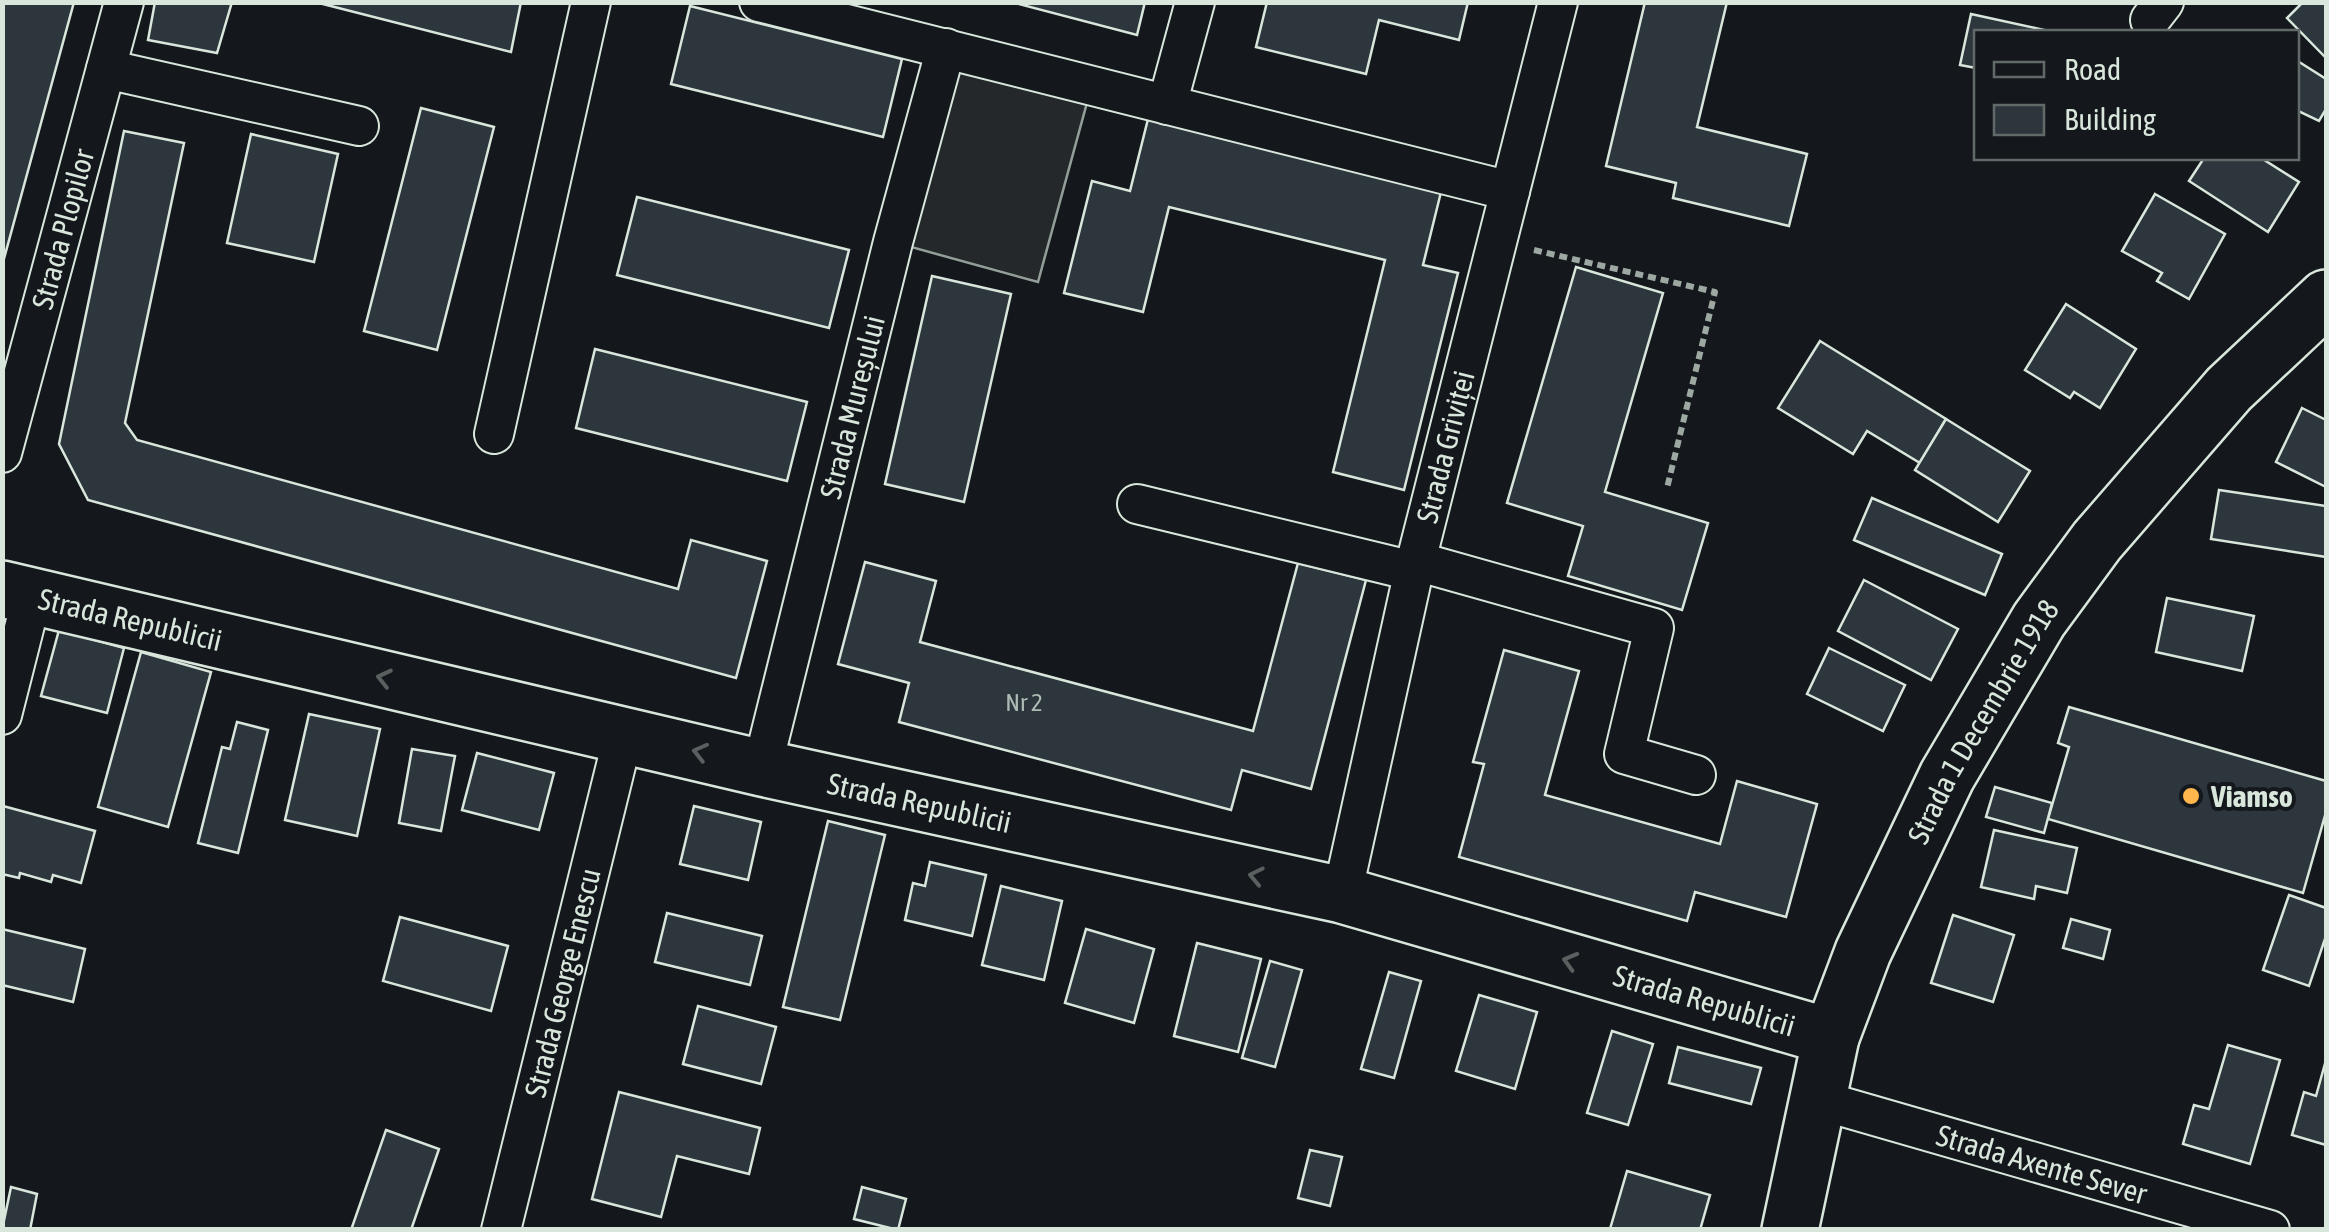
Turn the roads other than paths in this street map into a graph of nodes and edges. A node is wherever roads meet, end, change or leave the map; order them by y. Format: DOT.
graph roads {
  1 [pos="124,2"];
  2 [pos="591,2"];
  3 [pos="759,2"];
  4 [pos="1196,2"];
  5 [pos="1558,2"];
  6 [pos="802,8"];
  7 [pos="946,48"];
  8 [pos="106,69"];
  9 [pos="1167,105"];
  10 [pos="358,126"];
  11 [pos="1510,191"];
  12 [pos="2326,298"];
  13 [pos="8,408"];
  14 [pos="494,434"];
  15 [pos="2,453"];
  16 [pos="1138,504"];
  17 [pos="1415,566"];
  18 [pos="17,593"];
  19 [pos="2,714"];
  20 [pos="624,734"];
  21 [pos="762,768"];
  22 [pos="1696,775"];
  23 [pos="1342,895"];
  24 [pos="1831,1038"];
  25 [pos="1816,1099"];
  26 [pos="500,1230"];
  27 [pos="1790,1230"];
  28 [pos="2270,1230"];
  1 -- 8 [label="street, Strada Plopilor"];
  2 -- 14 [label="street"];
  3 -- 6 [label="street"];
  4 -- 9 [label="street"];
  5 -- 11 [label="street, Strada Griviței"];
  6 -- 7 [label="street"];
  7 -- 9 [label="street"];
  7 -- 21 [label="street, Strada Mureșului"];
  8 -- 10 [label="street"];
  8 -- 13 [label="street, Strada Plopilor"];
  9 -- 11 [label="street"];
  11 -- 17 [label="street, Strada Griviței"];
  12 -- 24 [label="street, Strada 1 Decembrie 1918"];
  13 -- 15 [label="street, Strada Plopilor"];
  16 -- 17 [label="street"];
  17 -- 22 [label="street"];
  17 -- 23 [label="street, Strada Griviței"];
  18 -- 19 [label="street"];
  20 -- 18 [label="street, Strada Republicii, one-way"];
  21 -- 20 [label="street, Strada Republicii, one-way"];
  20 -- 26 [label="street, Strada George Enescu"];
  23 -- 21 [label="street, Strada Republicii, one-way"];
  24 -- 23 [label="street, Strada Republicii, one-way"];
  24 -- 25 [label="street, Strada 1 Decembrie 1918"];
  25 -- 27 [label="street, Strada 1 Decembrie 1918"];
  25 -- 28 [label="street, Strada Axente Sever"];
}
